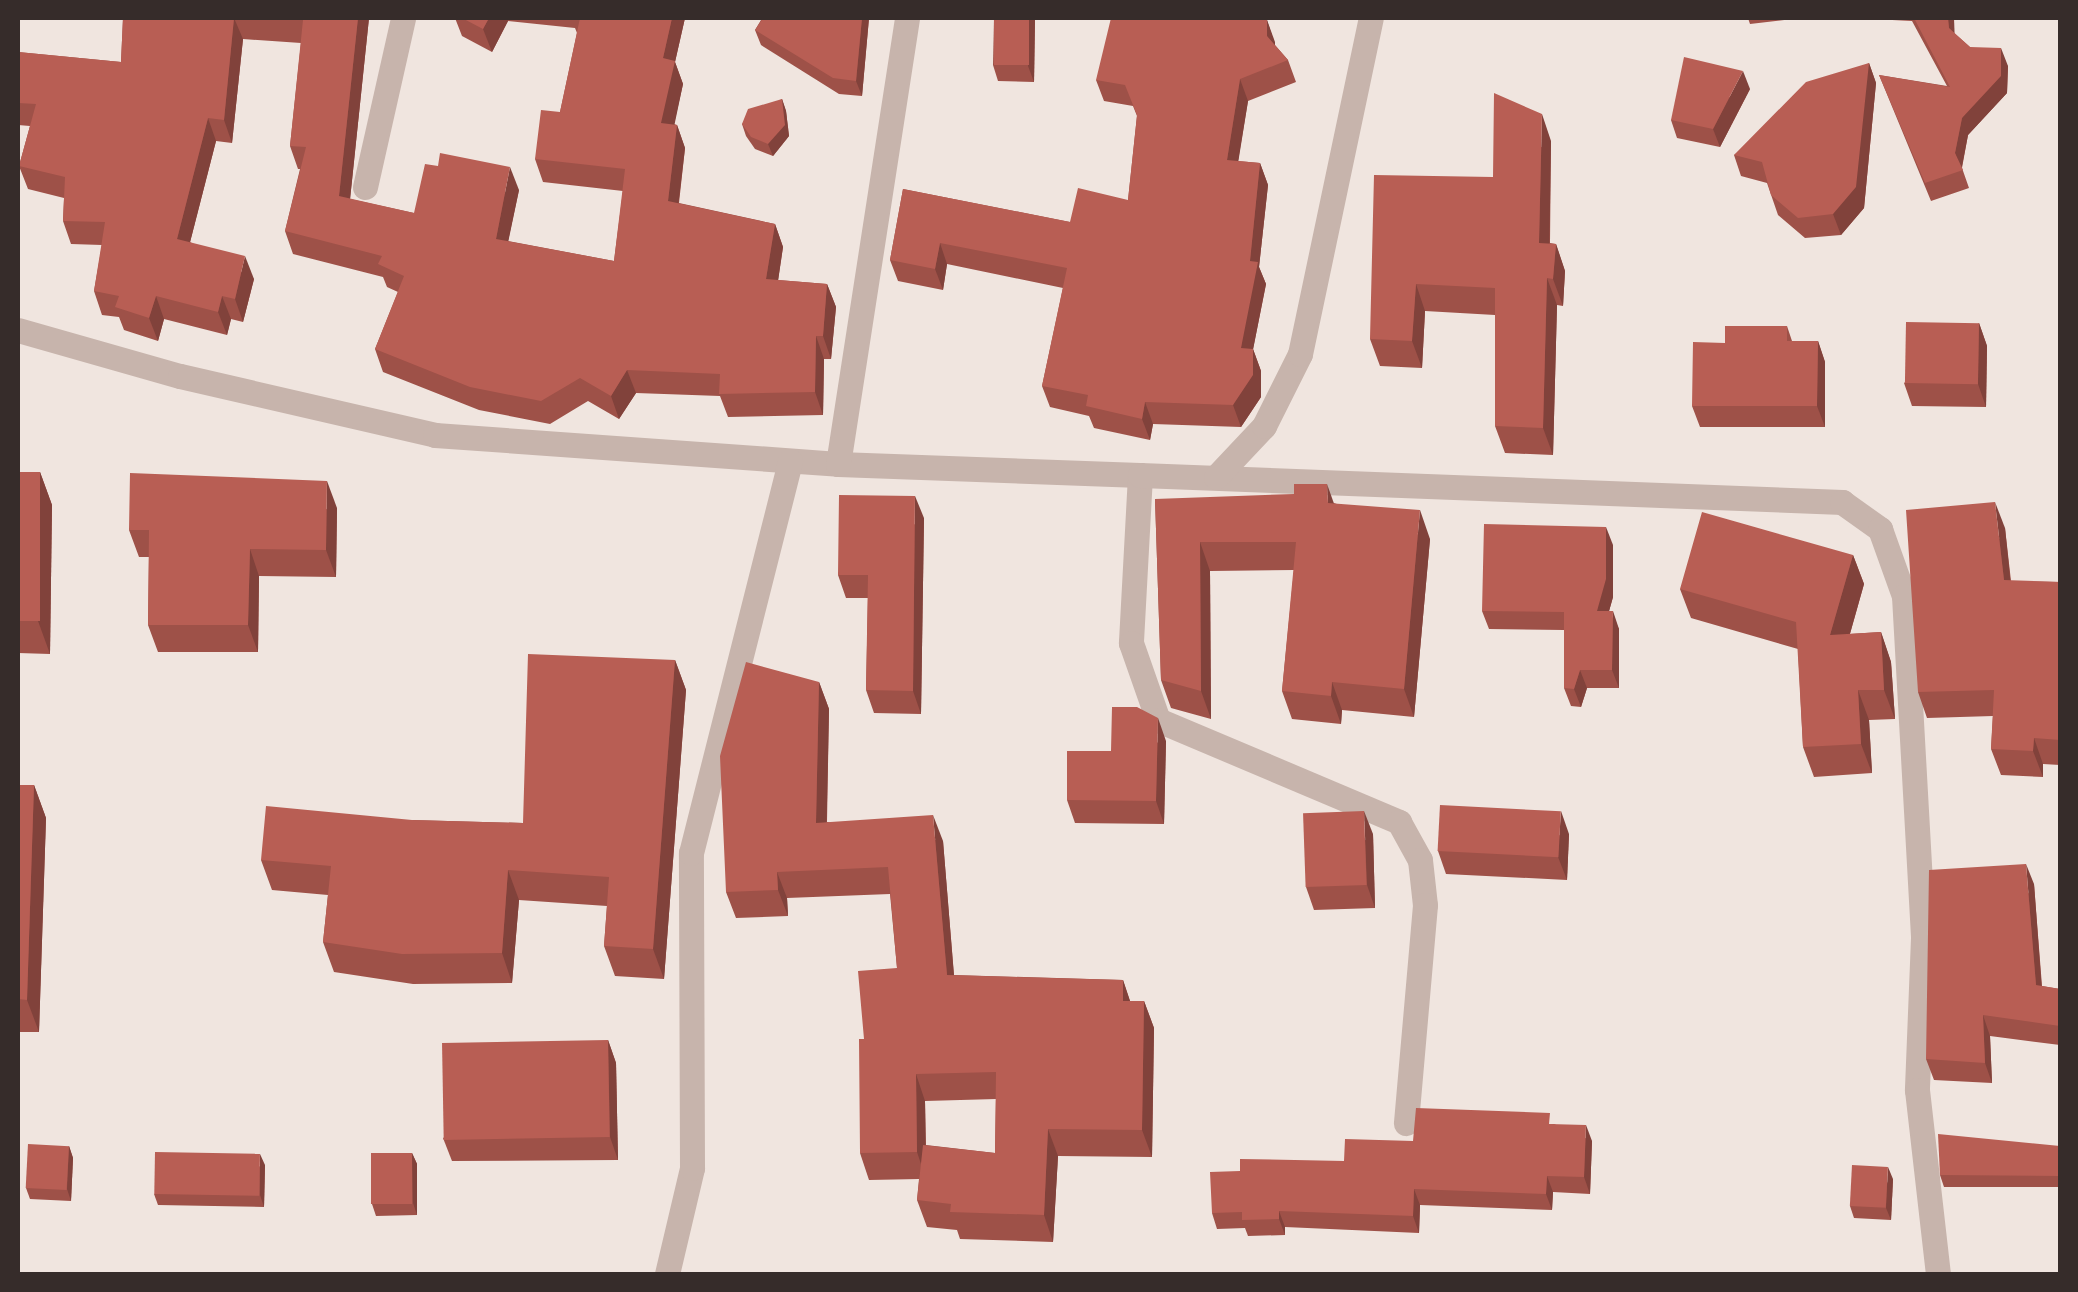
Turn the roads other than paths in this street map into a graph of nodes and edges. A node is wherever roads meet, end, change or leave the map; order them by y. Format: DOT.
graph roads {
  1 [pos="403,18"];
  2 [pos="906,18"];
  3 [pos="1371,18"];
  4 [pos="365,187"];
  5 [pos="18,330"];
  6 [pos="790,461"];
  7 [pos="838,464"];
  8 [pos="1140,474"];
  9 [pos="1216,477"];
  10 [pos="1406,1122"];
  11 [pos="668,1274"];
  12 [pos="1938,1274"];
  1 -- 4 [label="street"];
  2 -- 7 [label="street"];
  3 -- 9 [label="street"];
  5 -- 6 [label="street"];
  6 -- 7 [label="street"];
  6 -- 11 [label="street"];
  7 -- 8 [label="street"];
  8 -- 9 [label="street"];
  8 -- 10 [label="street"];
  9 -- 12 [label="street"];
}
